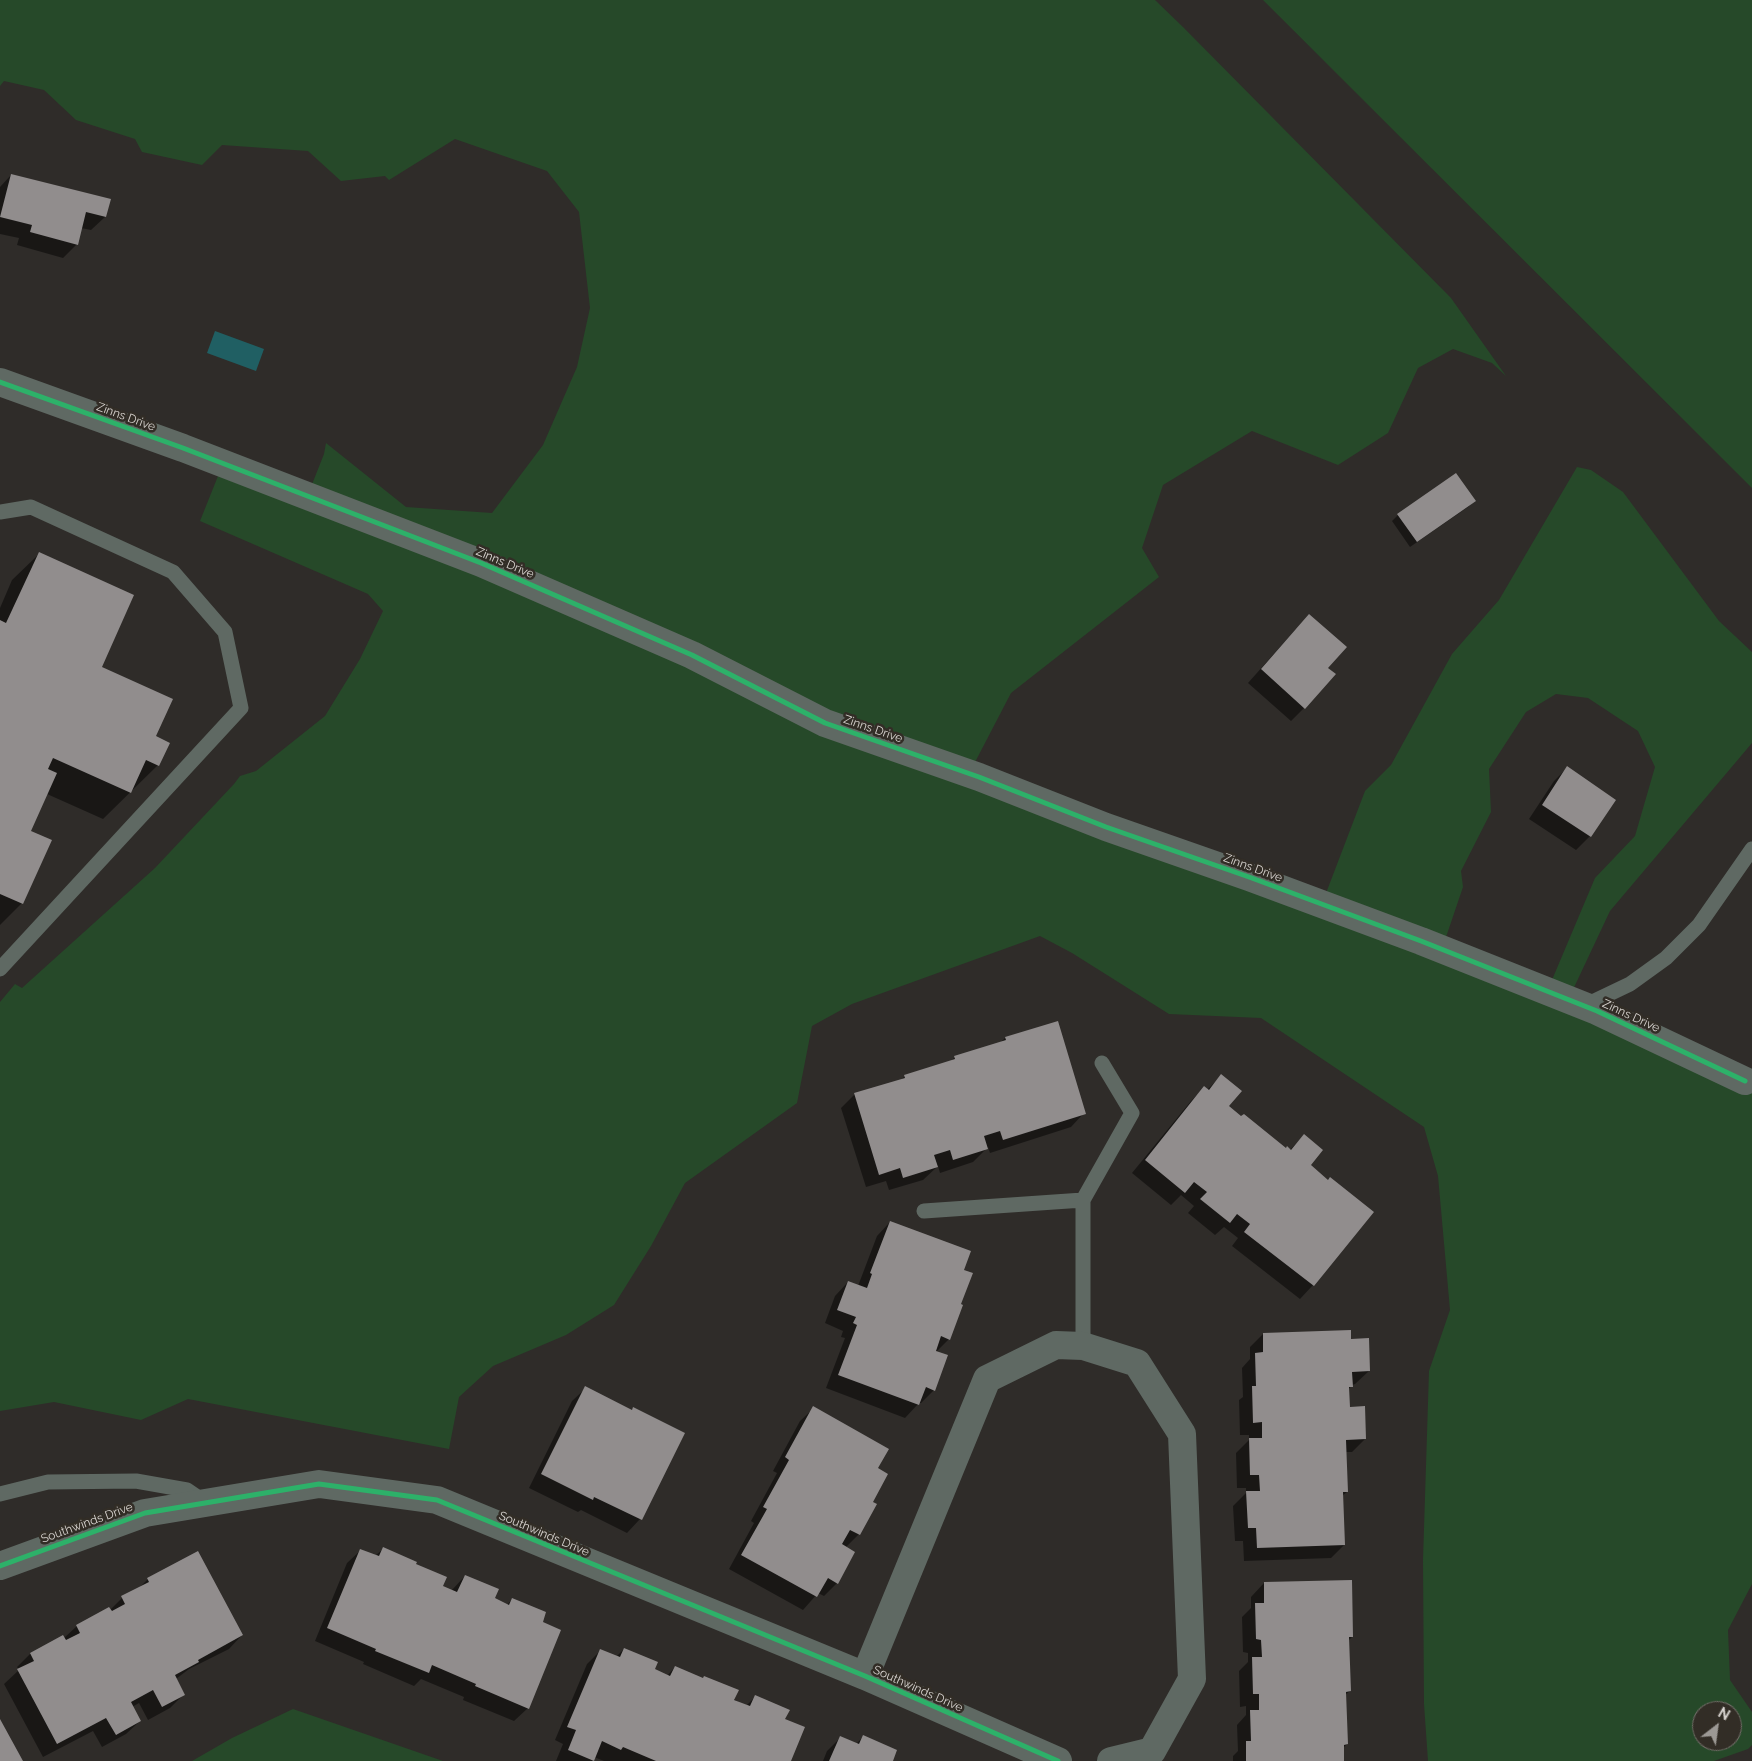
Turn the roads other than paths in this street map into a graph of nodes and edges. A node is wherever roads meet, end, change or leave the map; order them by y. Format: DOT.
graph roads {
  1 [pos="0,382"];
  2 [pos="0,512"];
  3 [pos="1752,849"];
  4 [pos="0,969"];
  5 [pos="1584,1006"];
  6 [pos="1102,1062"];
  7 [pos="1745,1081"];
  8 [pos="1083,1200"];
  9 [pos="924,1210"];
  10 [pos="1083,1346"];
  11 [pos="0,1494"];
  12 [pos="206,1503"];
  13 [pos="0,1566"];
  14 [pos="865,1676"];
  15 [pos="1058,1761"];
  16 [pos="1111,1761"];
  1 -- 5 [label="street, Zinns Drive"];
  2 -- 4 [label="lane"];
  3 -- 5 [label="lane"];
  5 -- 7 [label="street, Zinns Drive"];
  6 -- 8 [label="lane"];
  8 -- 9 [label="lane"];
  8 -- 10 [label="lane"];
  10 -- 14 [label="street, Southwinds Drive"];
  10 -- 16 [label="street, Southwinds Drive"];
  11 -- 12 [label="lane"];
  12 -- 13 [label="street, Southwinds Drive"];
  12 -- 14 [label="street, Southwinds Drive"];
  14 -- 15 [label="street, Southwinds Drive"];
}
